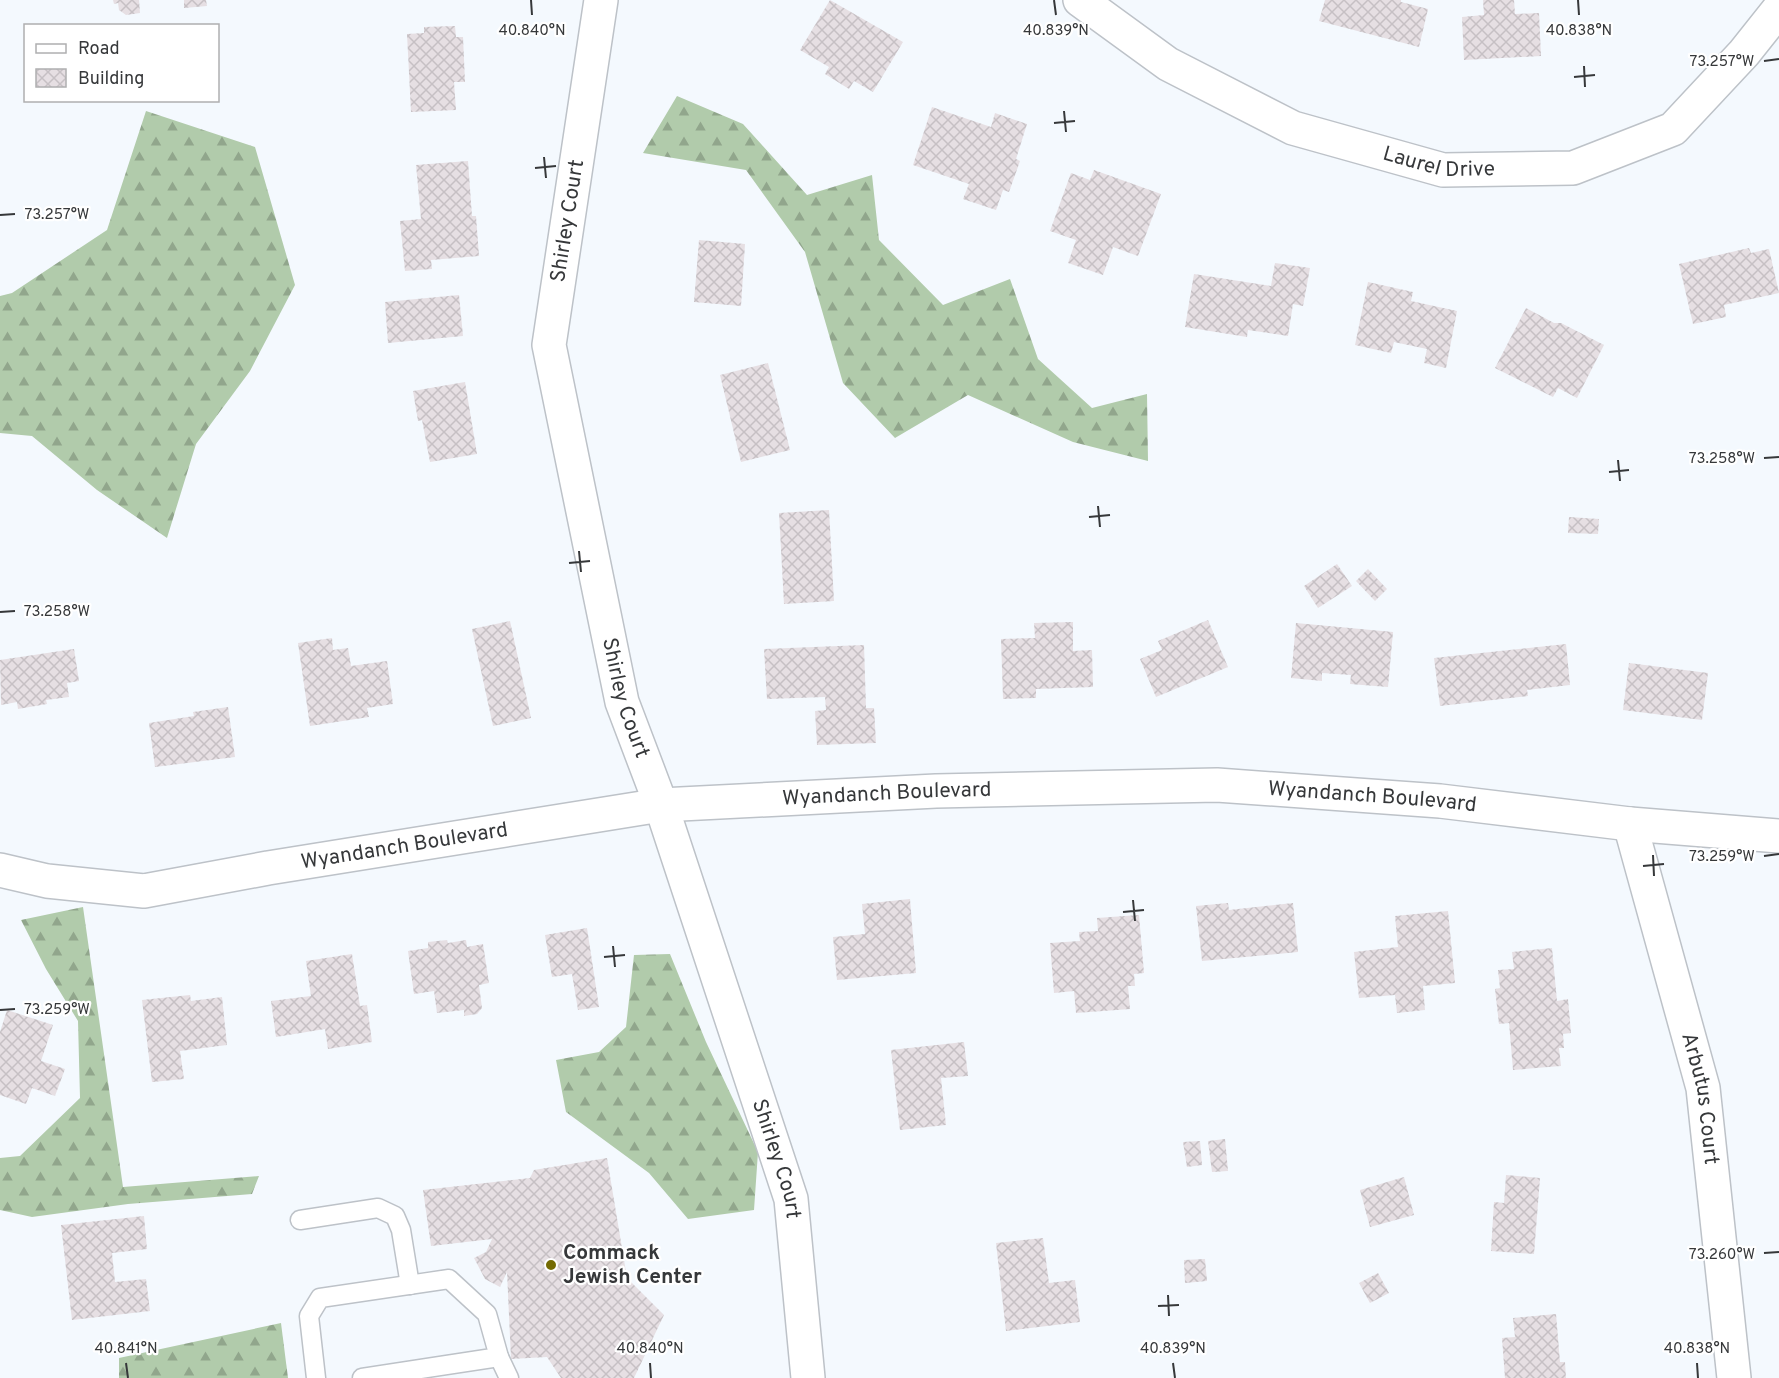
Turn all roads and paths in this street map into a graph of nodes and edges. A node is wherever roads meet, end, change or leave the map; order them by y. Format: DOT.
graph roads {
  1 [pos="601,0"];
  2 [pos="1080,0"];
  3 [pos="1779,9"];
  4 [pos="661,805"];
  5 [pos="1630,824"];
  6 [pos="1779,836"];
  7 [pos="0,870"];
  8 [pos="300,1220"];
  9 [pos="410,1285"];
  10 [pos="499,1357"];
  11 [pos="316,1378"];
  12 [pos="362,1378"];
  13 [pos="509,1378"];
  14 [pos="808,1378"];
  15 [pos="1734,1378"];
  1 -- 4 [label="street, Shirley Court"];
  2 -- 3 [label="street, Laurel Drive"];
  4 -- 5 [label="street, Wyandanch Boulevard"];
  4 -- 7 [label="street, Wyandanch Boulevard"];
  4 -- 14 [label="street, Shirley Court"];
  5 -- 6 [label="street, Wyandanch Boulevard"];
  5 -- 15 [label="street, Arbutus Court"];
  8 -- 9 [label="lane"];
  9 -- 10 [label="lane"];
  9 -- 11 [label="lane"];
  10 -- 12 [label="lane"];
  10 -- 13 [label="lane"];
}
